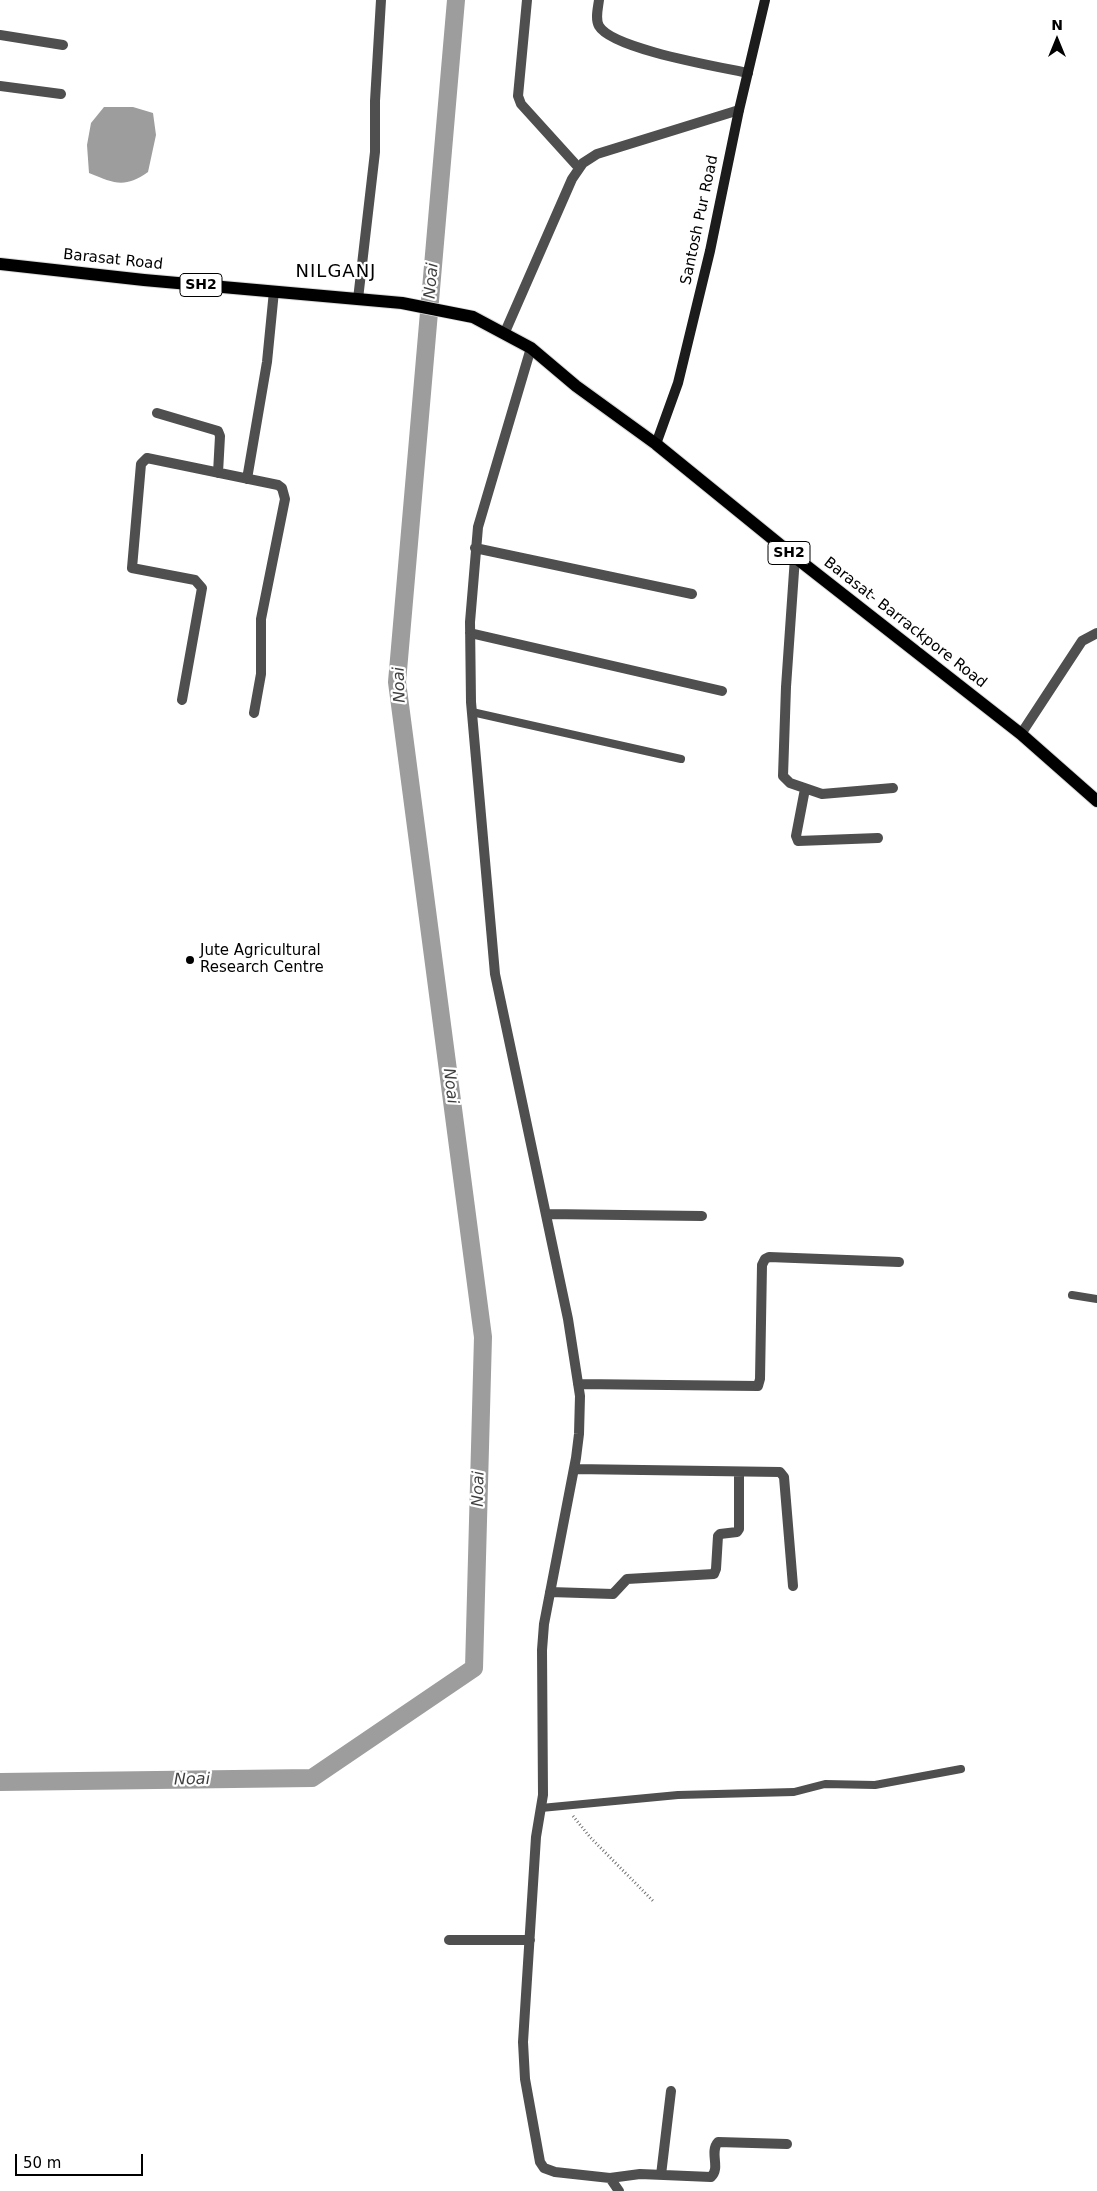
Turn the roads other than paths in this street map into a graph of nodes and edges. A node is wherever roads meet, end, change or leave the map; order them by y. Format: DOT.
graph roads {
  1 [pos="382,0"];
  2 [pos="527,0"];
  3 [pos="599,0"];
  4 [pos="765,0"];
  5 [pos="0,35"];
  6 [pos="63,45"];
  7 [pos="748,73"];
  8 [pos="0,86"];
  9 [pos="61,94"];
  10 [pos="739,110"];
  11 [pos="579,168"];
  12 [pos="0,264"];
  13 [pos="274,290"];
  14 [pos="358,299"];
  15 [pos="473,317"];
  16 [pos="505,332"];
  17 [pos="531,348"];
  18 [pos="157,413"];
  19 [pos="656,444"];
  20 [pos="218,473"];
  21 [pos="247,479"];
  22 [pos="475,548"];
  23 [pos="795,557"];
  24 [pos="692,594"];
  25 [pos="470,633"];
  26 [pos="1097,633"];
  27 [pos="722,691"];
  28 [pos="182,700"];
  29 [pos="472,712"];
  30 [pos="254,713"];
  31 [pos="1021,734"];
  32 [pos="681,759"];
  33 [pos="892,788"];
  34 [pos="805,789"];
  35 [pos="1097,800"];
  36 [pos="878,838"];
  37 [pos="546,1214"];
  38 [pos="702,1216"];
  39 [pos="899,1262"];
  40 [pos="1072,1295"];
  41 [pos="1097,1299"];
  42 [pos="578,1384"];
  43 [pos="574,1469"];
  44 [pos="739,1472"];
  45 [pos="793,1586"];
  46 [pos="550,1592"];
  47 [pos="961,1769"];
  48 [pos="541,1808"];
  49 [pos="449,1940"];
  50 [pos="530,1940"];
  51 [pos="671,2091"];
  52 [pos="787,2144"];
  53 [pos="660,2175"];
  54 [pos="610,2178"];
  55 [pos="619,2191"];
  1 -- 14 [label="street"];
  2 -- 11 [label="street"];
  3 -- 7 [label="street"];
  4 -- 7 [label="main road, Santosh Pur Road"];
  5 -- 6 [label="street"];
  7 -- 10 [label="main road, Santosh Pur Road"];
  8 -- 9 [label="street"];
  10 -- 11 [label="street"];
  10 -- 19 [label="main road, Santosh Pur Road"];
  11 -- 16 [label="street"];
  12 -- 13 [label="main road, Barasat Road / SH2"];
  13 -- 14 [label="main road, Barasat Road / SH2"];
  13 -- 21 [label="street"];
  14 -- 15 [label="main road, Barasat Road / SH2"];
  15 -- 16 [label="main road, Barasat- Barrackpore Road / SH2"];
  16 -- 17 [label="main road, Barasat- Barrackpore Road / SH2"];
  17 -- 19 [label="main road, Barasat- Barrackpore Road / SH2"];
  17 -- 22 [label="street"];
  18 -- 20 [label="street"];
  19 -- 23 [label="main road, Barasat- Barrackpore Road / SH2"];
  20 -- 21 [label="street"];
  20 -- 28 [label="street"];
  21 -- 30 [label="street"];
  22 -- 24 [label="street"];
  22 -- 25 [label="street"];
  23 -- 31 [label="main road, Barasat- Barrackpore Road / SH2"];
  23 -- 34 [label="street"];
  25 -- 27 [label="street"];
  25 -- 29 [label="street"];
  26 -- 31 [label="street"];
  29 -- 32 [label="lane"];
  29 -- 37 [label="street"];
  31 -- 35 [label="main road, Barasat- Barrackpore Road / SH2"];
  33 -- 34 [label="street"];
  34 -- 36 [label="street"];
  37 -- 38 [label="street"];
  37 -- 42 [label="street"];
  39 -- 42 [label="street"];
  40 -- 41 [label="lane"];
  42 -- 43 [label="street"];
  43 -- 44 [label="street"];
  43 -- 46 [label="street"];
  44 -- 45 [label="street"];
  44 -- 46 [label="street"];
  46 -- 48 [label="street"];
  47 -- 48 [label="lane"];
  48 -- 50 [label="street"];
  49 -- 50 [label="street"];
  50 -- 54 [label="street"];
  51 -- 53 [label="street"];
  52 -- 53 [label="street"];
  53 -- 54 [label="street"];
  54 -- 55 [label="street"];
}
